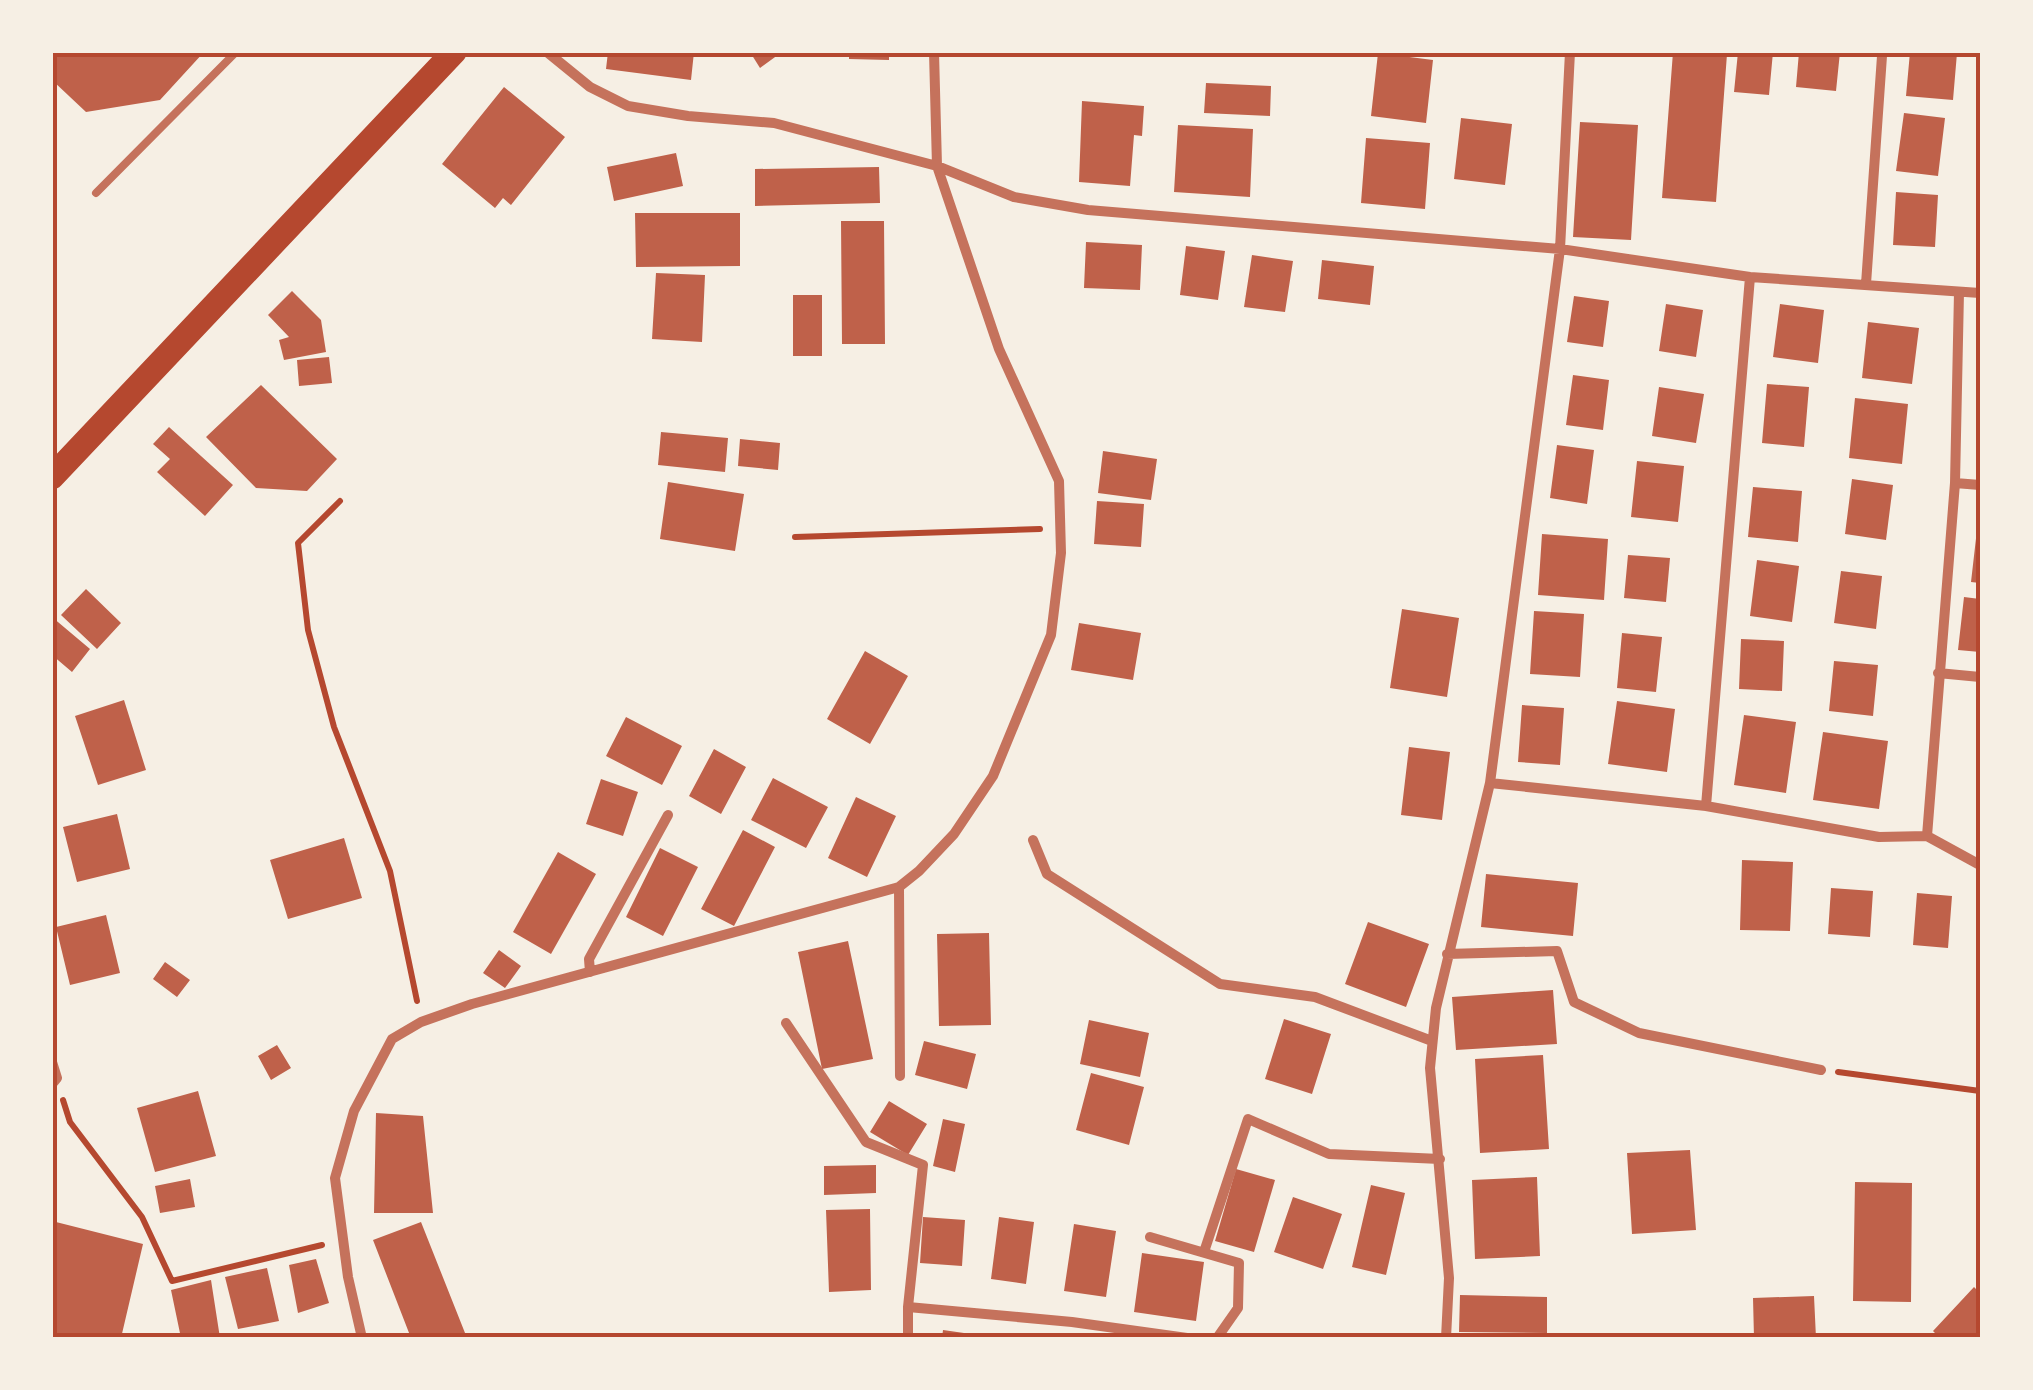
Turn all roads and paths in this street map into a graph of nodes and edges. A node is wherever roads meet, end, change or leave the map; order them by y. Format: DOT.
graph roads {
  1 [pos="236,52"];
  2 [pos="454,52"];
  3 [pos="547,52"];
  4 [pos="934,52"];
  5 [pos="1570,52"];
  6 [pos="1882,56"];
  7 [pos="936,166"];
  8 [pos="96,193"];
  9 [pos="1560,249"];
  10 [pos="1750,277"];
  11 [pos="1866,284"];
  12 [pos="1959,292"];
  13 [pos="1980,293"];
  14 [pos="52,477"];
  15 [pos="1954,483"];
  16 [pos="1980,484"];
  17 [pos="340,501"];
  18 [pos="1062,528"];
  19 [pos="795,536"];
  20 [pos="1938,674"];
  21 [pos="1980,677"];
  22 [pos="1490,783"];
  23 [pos="1706,806"];
  24 [pos="668,815"];
  25 [pos="1926,836"];
  26 [pos="1033,840"];
  27 [pos="1980,865"];
  28 [pos="899,887"];
  29 [pos="1447,954"];
  30 [pos="590,972"];
  31 [pos="421,1022"];
  32 [pos="786,1023"];
  33 [pos="1432,1041"];
  34 [pos="52,1062"];
  35 [pos="1821,1070"];
  36 [pos="900,1076"];
  37 [pos="55,1081"];
  38 [pos="1980,1091"];
  39 [pos="1440,1159"];
  40 [pos="1150,1237"];
  41 [pos="343,1240"];
  42 [pos="1204,1252"];
  43 [pos="908,1307"];
  44 [pos="362,1338"];
  45 [pos="908,1338"];
  46 [pos="1187,1338"];
  47 [pos="1217,1338"];
  48 [pos="1446,1338"];
  1 -- 8 [label="lane"];
  2 -- 14 [label="main road"];
  3 -- 7 [label="street"];
  4 -- 7 [label="street"];
  5 -- 9 [label="street"];
  6 -- 11 [label="street"];
  7 -- 9 [label="street"];
  7 -- 18 [label="street"];
  9 -- 10 [label="street"];
  9 -- 22 [label="street"];
  10 -- 11 [label="street"];
  10 -- 23 [label="street"];
  11 -- 12 [label="street"];
  12 -- 13 [label="street"];
  12 -- 15 [label="street"];
  15 -- 16 [label="street"];
  15 -- 20 [label="street"];
  17 -- 31 [label="path"];
  18 -- 19 [label="path"];
  18 -- 28 [label="street"];
  20 -- 21 [label="street"];
  20 -- 25 [label="street"];
  22 -- 23 [label="street"];
  22 -- 29 [label="street"];
  23 -- 25 [label="street"];
  24 -- 30 [label="street"];
  25 -- 27 [label="street"];
  26 -- 33 [label="street"];
  28 -- 30 [label="street"];
  28 -- 36 [label="street"];
  29 -- 33 [label="street"];
  29 -- 35 [label="street"];
  30 -- 31 [label="street"];
  31 -- 41 [label="street"];
  32 -- 43 [label="street"];
  33 -- 39 [label="street"];
  34 -- 37 [label="street"];
  35 -- 38 [label="path"];
  37 -- 41 [label="path"];
  39 -- 42 [label="street"];
  39 -- 48 [label="street"];
  40 -- 42 [label="street"];
  41 -- 44 [label="street"];
  42 -- 47 [label="street"];
  43 -- 45 [label="street"];
  43 -- 46 [label="street"];
}
